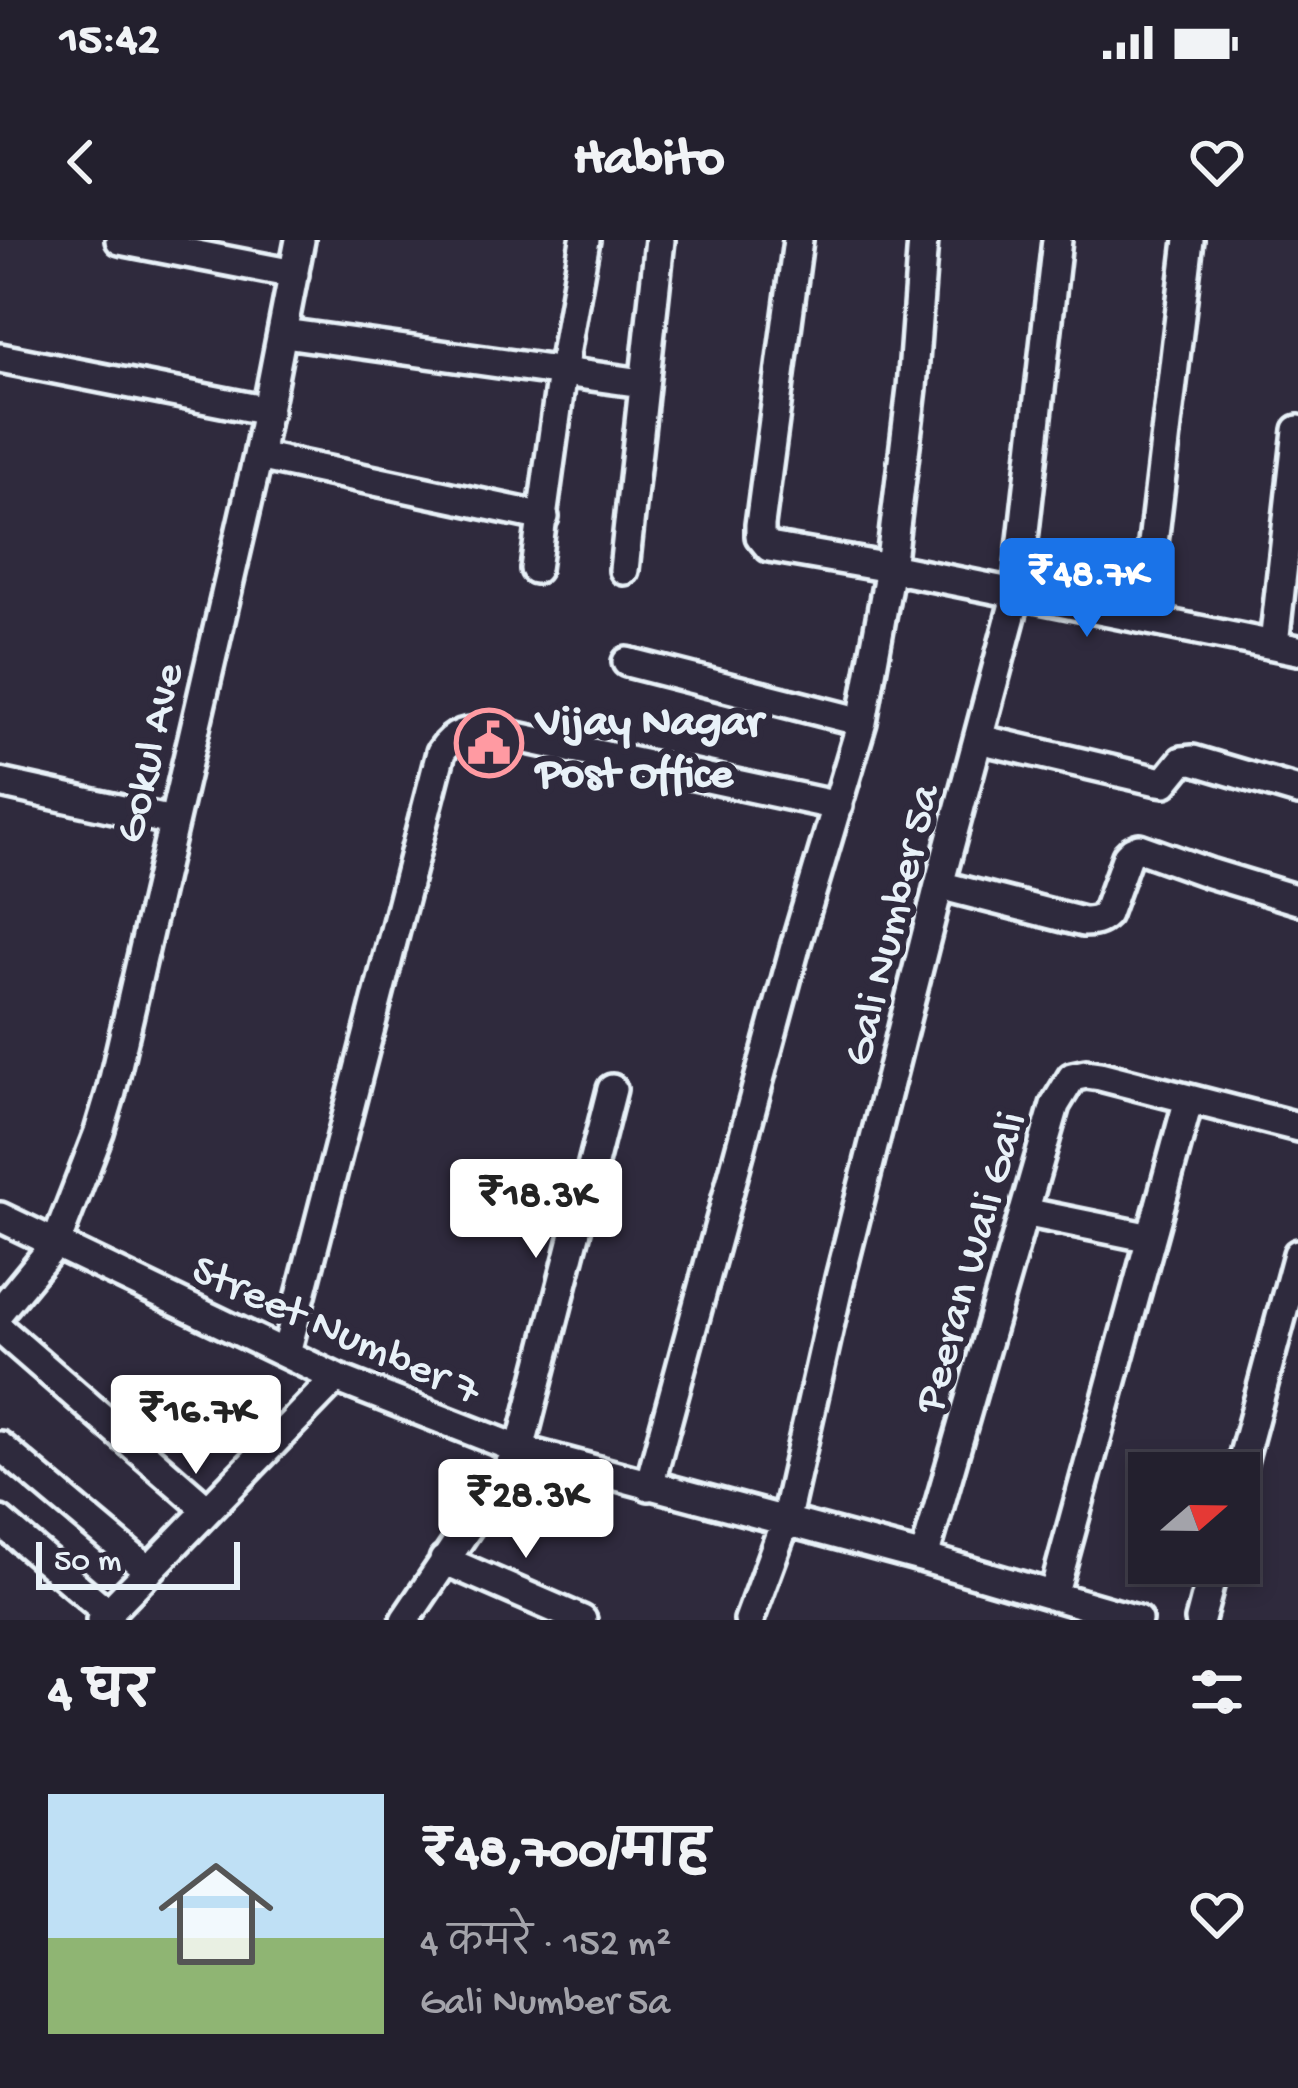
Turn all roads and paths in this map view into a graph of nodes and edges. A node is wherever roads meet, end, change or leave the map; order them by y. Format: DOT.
graph roads {
  1 [pos="120,240"];
  2 [pos="300,240"];
  3 [pos="585,240"];
  4 [pos="660,240"];
  5 [pos="798,240"];
  6 [pos="923,240"];
  7 [pos="1057,240"];
  8 [pos="1189,240"];
  9 [pos="150,243"];
  10 [pos="294,274"];
  11 [pos="284,333"];
  12 [pos="0,358"];
  13 [pos="562,372"];
  14 [pos="643,383"];
  15 [pos="268,411"];
  16 [pos="1298,430"];
  17 [pos="258,456"];
  18 [pos="544,517"];
  19 [pos="890,568"];
  20 [pos="536,569"];
  21 [pos="624,570"];
  22 [pos="1017,593"];
  23 [pos="1144,619"];
  24 [pos="1286,647"];
  25 [pos="627,662"];
  26 [pos="862,722"];
  27 [pos="979,739"];
  28 [pos="0,783"];
  29 [pos="1298,791"];
  30 [pos="838,806"];
  31 [pos="172,821"];
  32 [pos="939,885"];
  33 [pos="1298,900"];
  34 [pos="612,1089"];
  35 [pos="1189,1099"];
  36 [pos="1298,1126"];
  37 [pos="1024,1212"];
  38 [pos="0,1217"];
  39 [pos="1151,1238"];
  40 [pos="56,1243"];
  41 [pos="1298,1254"];
  42 [pos="0,1311"];
  43 [pos="1289,1320"];
  44 [pos="0,1329"];
  45 [pos="286,1353"];
  46 [pos="335,1378"];
  47 [pos="0,1446"];
  48 [pos="520,1450"];
  49 [pos="1246,1452"];
  50 [pos="649,1486"];
  51 [pos="208,1510"];
  52 [pos="0,1521"];
  53 [pos="785,1522"];
  54 [pos="924,1558"];
  55 [pos="444,1560"];
  56 [pos="149,1570"];
  57 [pos="1209,1584"];
  58 [pos="1053,1596"];
  59 [pos="105,1616"];
  60 [pos="405,1620"];
  61 [pos="582,1620"];
  62 [pos="749,1620"];
  63 [pos="1137,1620"];
  64 [pos="1200,1620"];
  1 -- 9 [label="street"];
  2 -- 10 [label="street, Gokul Ave"];
  3 -- 13 [label="street"];
  4 -- 14 [label="street"];
  5 -- 19 [label="street"];
  6 -- 19 [label="street"];
  7 -- 22 [label="street, Gali Number 5a"];
  8 -- 23 [label="street"];
  9 -- 10 [label="street"];
  10 -- 11 [label="street, Gokul Ave"];
  11 -- 13 [label="street"];
  11 -- 15 [label="street, Gokul Ave"];
  12 -- 15 [label="street"];
  13 -- 14 [label="street"];
  13 -- 18 [label="street"];
  14 -- 21 [label="street"];
  15 -- 17 [label="street, Gokul Ave"];
  16 -- 24 [label="street"];
  17 -- 18 [label="street"];
  17 -- 31 [label="street, Gokul Ave"];
  18 -- 20 [label="street"];
  19 -- 22 [label="street"];
  19 -- 26 [label="street"];
  22 -- 23 [label="street"];
  22 -- 27 [label="street, Gali Number 5a"];
  23 -- 24 [label="street"];
  25 -- 26 [label="street"];
  26 -- 30 [label="street"];
  27 -- 29 [label="street"];
  27 -- 32 [label="street, Gali Number 5a"];
  28 -- 31 [label="street"];
  30 -- 45 [label="street"];
  30 -- 50 [label="street"];
  31 -- 40 [label="street, Gokul Ave"];
  32 -- 33 [label="street"];
  32 -- 53 [label="street, Gali Number 5a"];
  34 -- 48 [label="street"];
  35 -- 36 [label="street, Peeran Wali Gali"];
  35 -- 37 [label="street, Peeran Wali Gali"];
  35 -- 39 [label="street"];
  37 -- 39 [label="street"];
  37 -- 54 [label="street, Peeran Wali Gali"];
  38 -- 40 [label="street, Street Number 7"];
  39 -- 58 [label="street"];
  40 -- 42 [label="street, Gokul Ave"];
  40 -- 45 [label="street, Street Number 7"];
  41 -- 43 [label="street"];
  43 -- 49 [label="street"];
  44 -- 51 [label="street"];
  45 -- 46 [label="street, Street Number 7"];
  46 -- 48 [label="street, Street Number 7"];
  46 -- 51 [label="street"];
  47 -- 56 [label="street"];
  48 -- 50 [label="street, Street Number 7"];
  48 -- 55 [label="street"];
  50 -- 53 [label="street, Street Number 7"];
  51 -- 56 [label="street"];
  52 -- 59 [label="street"];
  53 -- 54 [label="street, Street Number 7"];
  53 -- 62 [label="street, Gali Number 5a"];
  54 -- 58 [label="street, Street Number 7"];
  55 -- 60 [label="street"];
  55 -- 61 [label="street"];
  56 -- 59 [label="street"];
  57 -- 64 [label="street"];
  58 -- 63 [label="street, Street Number 7"];
}
